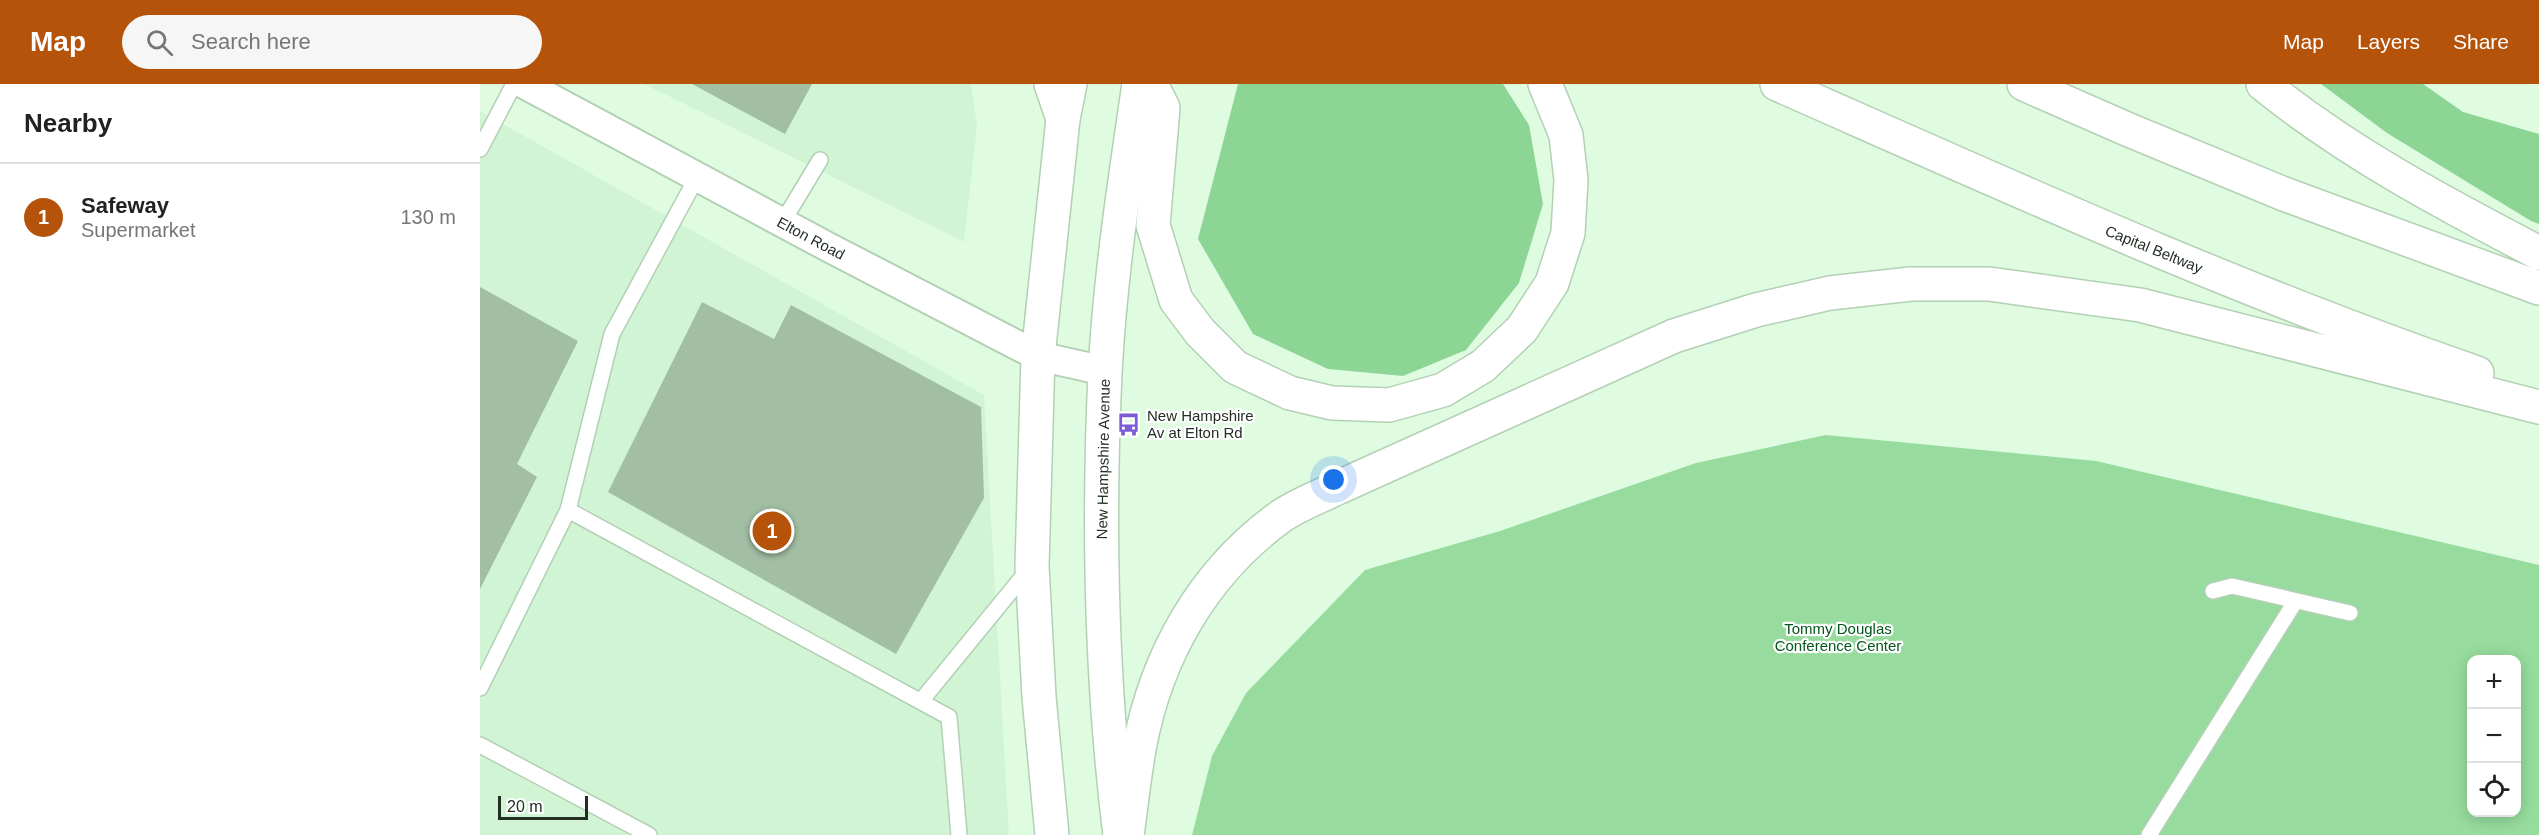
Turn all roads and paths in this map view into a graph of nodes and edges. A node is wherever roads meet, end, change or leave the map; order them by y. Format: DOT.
graph roads {
  1 [pos="1051,84"];
  2 [pos="1070,84"];
  3 [pos="1139,84"];
  4 [pos="1151,84"];
  5 [pos="1545,84"];
  6 [pos="1777,84"];
  7 [pos="2024,84"];
  8 [pos="2263,84"];
  9 [pos="528,85"];
  10 [pos="1064,119"];
  11 [pos="480,149"];
  12 [pos="820,160"];
  13 [pos="697,177"];
  14 [pos="782,223"];
  15 [pos="2539,253"];
  16 [pos="2539,288"];
  17 [pos="1038,356"];
  18 [pos="1105,371"];
  19 [pos="2539,394"];
  20 [pos="2539,407"];
  21 [pos="568,510"];
  22 [pos="1032,566"];
  23 [pos="2213,591"];
  24 [pos="2295,602"];
  25 [pos="2350,613"];
  26 [pos="480,688"];
  27 [pos="921,701"];
  28 [pos="480,745"];
  29 [pos="649,835"];
  30 [pos="959,835"];
  31 [pos="1052,835"];
  32 [pos="1120,835"];
  33 [pos="1127,835"];
  34 [pos="2149,835"];
  1 -- 10 [label="main road"];
  2 -- 10 [label="main road"];
  3 -- 18 [label="main road, New Hampshire Avenue"];
  4 -- 5 [label="main road"];
  6 -- 19 [label="main road, Capital Beltway"];
  7 -- 16 [label="main road"];
  8 -- 15 [label="main road"];
  9 -- 11 [label="lane"];
  9 -- 13 [label="street, Elton Road"];
  10 -- 17 [label="main road"];
  12 -- 14 [label="lane"];
  13 -- 14 [label="street, Elton Road"];
  13 -- 21 [label="lane"];
  14 -- 17 [label="street, Elton Road"];
  17 -- 18 [label="street, Elton Road"];
  17 -- 22 [label="main road"];
  18 -- 32 [label="main road, New Hampshire Avenue"];
  20 -- 33 [label="main road"];
  21 -- 26 [label="lane"];
  21 -- 27 [label="lane"];
  22 -- 27 [label="lane"];
  22 -- 31 [label="main road"];
  23 -- 24 [label="lane"];
  24 -- 25 [label="lane"];
  24 -- 34 [label="lane"];
  27 -- 30 [label="lane"];
  28 -- 29 [label="lane"];
}
